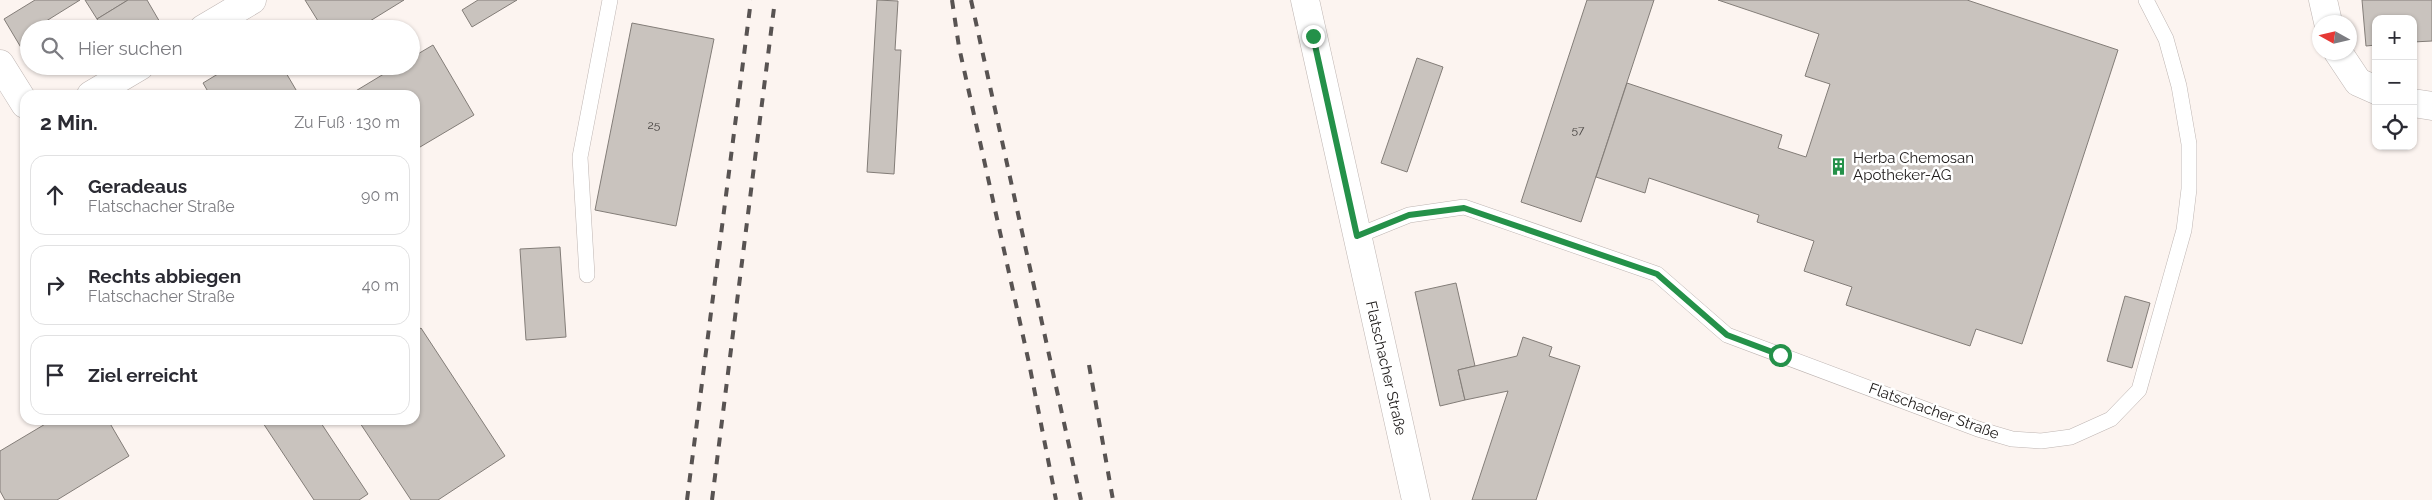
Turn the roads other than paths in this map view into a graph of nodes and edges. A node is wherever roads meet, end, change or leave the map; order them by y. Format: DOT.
graph roads {
  1 [pos="252,0"];
  2 [pos="610,0"];
  3 [pos="1305,0"];
  4 [pos="2146,0"];
  5 [pos="2323,0"];
  6 [pos="2326,15"];
  7 [pos="218,20"];
  8 [pos="2343,60"];
  9 [pos="0,64"];
  10 [pos="125,75"];
  11 [pos="2372,88"];
  12 [pos="99,90"];
  13 [pos="20,96"];
  14 [pos="2417,104"];
  15 [pos="2432,106"];
  16 [pos="1357,236"];
  17 [pos="587,275"];
  18 [pos="1416,500"];
  1 -- 7 [label="street"];
  2 -- 17 [label="lane"];
  3 -- 16 [label="street, Flatschacher Straße"];
  4 -- 16 [label="lane, Flatschacher Straße"];
  5 -- 6 [label="street"];
  8 -- 11 [label="street"];
  9 -- 13 [label="street"];
  10 -- 12 [label="street"];
  14 -- 15 [label="street"];
  16 -- 18 [label="street, Flatschacher Straße"];
}
